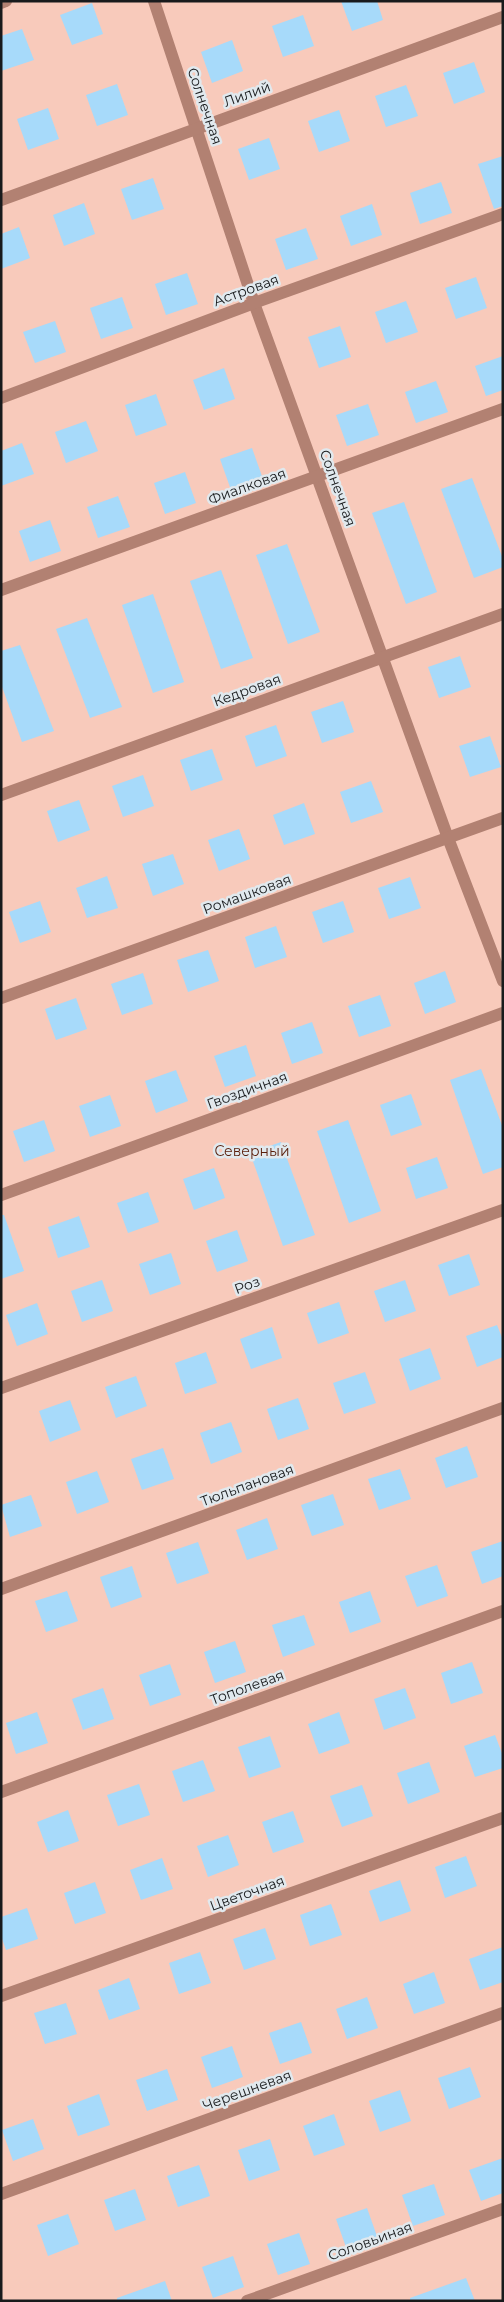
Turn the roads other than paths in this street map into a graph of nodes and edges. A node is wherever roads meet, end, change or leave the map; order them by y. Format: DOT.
graph roads {
  1 [pos="6,1"];
  2 [pos="154,1"];
  3 [pos="1,3"];
  4 [pos="503,17"];
  5 [pos="196,128"];
  6 [pos="1,200"];
  7 [pos="503,214"];
  8 [pos="254,303"];
  9 [pos="1,398"];
  10 [pos="503,409"];
  11 [pos="318,476"];
  12 [pos="1,590"];
  13 [pos="503,614"];
  14 [pos="384,657"];
  15 [pos="1,795"];
  16 [pos="503,818"];
  17 [pos="448,838"];
  18 [pos="503,981"];
  19 [pos="1,998"];
  20 [pos="503,1013"];
  21 [pos="1,1196"];
  22 [pos="503,1210"];
  23 [pos="1,1388"];
  24 [pos="503,1408"];
  25 [pos="1,1590"];
  26 [pos="503,1612"];
  27 [pos="1,1792"];
  28 [pos="503,1818"];
  29 [pos="1,1996"];
  30 [pos="503,2013"];
  31 [pos="1,2194"];
  32 [pos="503,2209"];
  33 [pos="247,2301"];
  1 -- 3 [label="street"];
  2 -- 5 [label="street, Солнечная"];
  4 -- 5 [label="street, Лилий"];
  5 -- 6 [label="street, Лилий"];
  5 -- 8 [label="street, Солнечная"];
  7 -- 8 [label="street, Астровая"];
  8 -- 9 [label="street, Астровая"];
  8 -- 11 [label="street, Солнечная"];
  10 -- 11 [label="street, Фиалковая"];
  11 -- 12 [label="street, Фиалковая"];
  11 -- 14 [label="street, Солнечная"];
  13 -- 14 [label="street, Кедровая"];
  14 -- 15 [label="street, Кедровая"];
  14 -- 17 [label="street, Солнечная"];
  16 -- 17 [label="street, Ромашковая"];
  17 -- 18 [label="street, Солнечная"];
  17 -- 19 [label="street, Ромашковая"];
  20 -- 21 [label="street, Гвоздичная"];
  22 -- 23 [label="street, Роз"];
  24 -- 25 [label="street, Тюльпановая"];
  26 -- 27 [label="street, Тополевая"];
  28 -- 29 [label="street, Цветочная"];
  30 -- 31 [label="street, Черешневая"];
  32 -- 33 [label="street, Соловьиная"];
}
